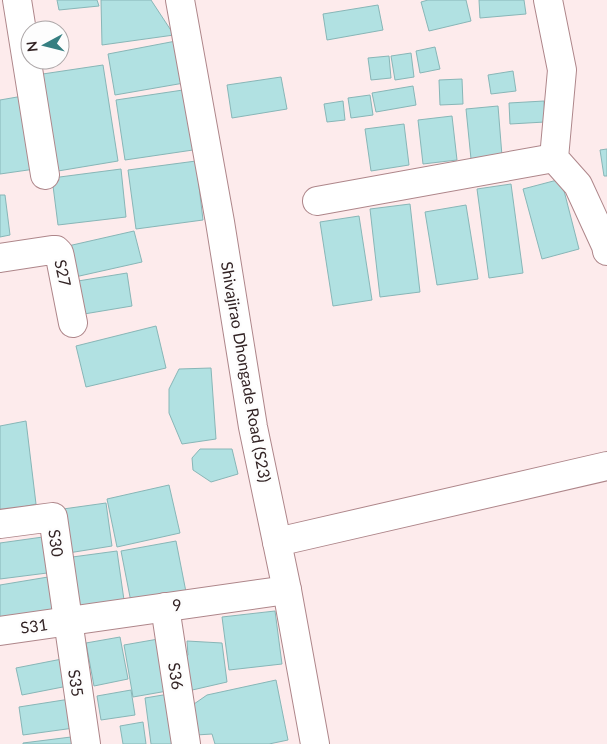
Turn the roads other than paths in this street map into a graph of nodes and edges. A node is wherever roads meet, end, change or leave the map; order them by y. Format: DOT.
graph roads {
  1 [pos="17,0"];
  2 [pos="180,0"];
  3 [pos="548,0"];
  4 [pos="554,158"];
  5 [pos="45,176"];
  6 [pos="317,201"];
  7 [pos="607,251"];
  8 [pos="0,258"];
  9 [pos="73,323"];
  10 [pos="607,466"];
  11 [pos="0,524"];
  12 [pos="277,542"];
  13 [pos="287,590"];
  14 [pos="165,607"];
  15 [pos="67,622"];
  16 [pos="0,631"];
  17 [pos="86,744"];
  18 [pos="186,744"];
  19 [pos="315,744"];
  1 -- 5 [label="street"];
  2 -- 12 [label="street, Shivajirao Dhongade Road (S23)"];
  3 -- 4 [label="street"];
  4 -- 6 [label="street"];
  4 -- 7 [label="street"];
  8 -- 9 [label="street, S27"];
  10 -- 12 [label="street"];
  11 -- 15 [label="street, S30"];
  12 -- 13 [label="street, Shivajirao Dhongade Road (S23)"];
  13 -- 14 [label="street, 9"];
  13 -- 19 [label="street, Shivajirao Dhongade Road (S23)"];
  14 -- 15 [label="street, 9"];
  14 -- 18 [label="street, S36"];
  15 -- 16 [label="street, S31"];
  15 -- 17 [label="street, S35"];
}
